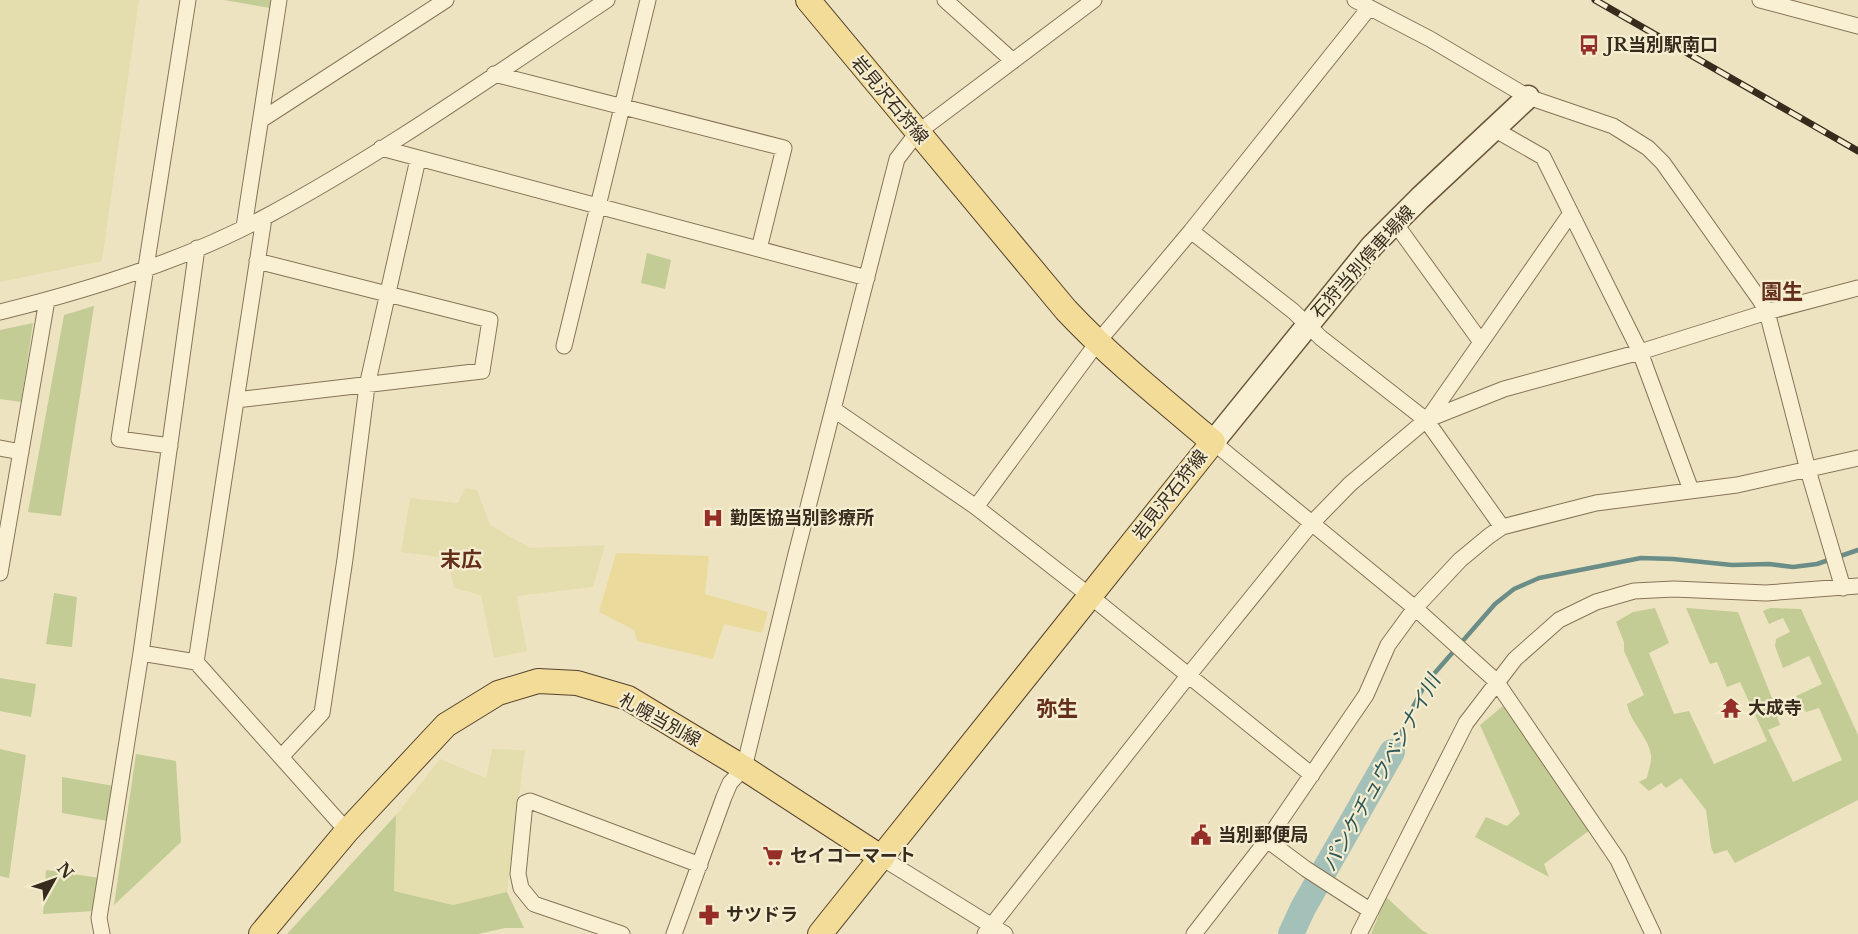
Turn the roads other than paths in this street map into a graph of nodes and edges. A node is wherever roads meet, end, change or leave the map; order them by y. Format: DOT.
graph roads {
  1 [pos="188,0"];
  2 [pos="447,0"];
  3 [pos="607,0"];
  4 [pos="648,0"];
  5 [pos="945,0"];
  6 [pos="1094,0"];
  7 [pos="1354,0"];
  8 [pos="1760,0"];
  9 [pos="281,1"];
  10 [pos="813,2"];
  11 [pos="1369,8"];
  12 [pos="1858,26"];
  13 [pos="1013,61"];
  14 [pos="494,74"];
  15 [pos="1528,97"];
  16 [pos="623,106"];
  17 [pos="261,120"];
  18 [pos="1494,129"];
  19 [pos="917,133"];
  20 [pos="381,148"];
  21 [pos="418,159"];
  22 [pos="599,207"];
  23 [pos="1571,213"];
  24 [pos="264,218"];
  25 [pos="1395,223"];
  26 [pos="244,227"];
  27 [pos="1191,231"];
  28 [pos="197,248"];
  29 [pos="759,249"];
  30 [pos="257,261"];
  31 [pos="144,269"];
  32 [pos="867,278"];
  33 [pos="1858,288"];
  34 [pos="387,294"];
  35 [pos="47,300"];
  36 [pos="0,312"];
  37 [pos="1767,312"];
  38 [pos="1307,325"];
  39 [pos="1481,342"];
  40 [pos="1097,344"];
  41 [pos="564,346"];
  42 [pos="1640,352"];
  43 [pos="367,386"];
  44 [pos="236,400"];
  45 [pos="833,408"];
  46 [pos="1426,420"];
  47 [pos="1213,442"];
  48 [pos="170,446"];
  49 [pos="0,448"];
  50 [pos="21,452"];
  51 [pos="1858,458"];
  52 [pos="1808,470"];
  53 [pos="1691,490"];
  54 [pos="976,507"];
  55 [pos="1311,524"];
  56 [pos="1502,527"];
  57 [pos="0,573"];
  58 [pos="1851,587"];
  59 [pos="1090,596"];
  60 [pos="1415,608"];
  61 [pos="141,653"];
  62 [pos="196,662"];
  63 [pos="1188,676"];
  64 [pos="1496,681"];
  65 [pos="281,757"];
  66 [pos="744,768"];
  67 [pos="1312,775"];
  68 [pos="347,831"];
  69 [pos="1267,840"];
  70 [pos="882,858"];
  71 [pos="700,865"];
  72 [pos="1371,911"];
  73 [pos="988,930"];
  74 [pos="102,934"];
  75 [pos="261,934"];
  76 [pos="622,934"];
  77 [pos="674,934"];
  78 [pos="820,934"];
  79 [pos="1005,934"];
  80 [pos="1194,934"];
  81 [pos="1359,934"];
  82 [pos="1653,934"];
  1 -- 31 [label="street"];
  2 -- 17 [label="street"];
  3 -- 14 [label="street"];
  4 -- 16 [label="street"];
  5 -- 13 [label="street"];
  6 -- 13 [label="street"];
  7 -- 11 [label="street"];
  8 -- 12 [label="street"];
  9 -- 17 [label="street"];
  10 -- 19 [label="main road, 岩見沢石狩線"];
  11 -- 15 [label="street"];
  11 -- 27 [label="street"];
  13 -- 19 [label="street"];
  14 -- 16 [label="street"];
  14 -- 20 [label="street"];
  15 -- 18 [label="main road, 石狩当別停車場線"];
  15 -- 37 [label="street"];
  16 -- 22 [label="street"];
  16 -- 29 [label="street"];
  17 -- 26 [label="street"];
  18 -- 23 [label="street"];
  18 -- 25 [label="main road, 石狩当別停車場線"];
  19 -- 32 [label="street"];
  19 -- 40 [label="main road, 岩見沢石狩線"];
  20 -- 21 [label="street"];
  20 -- 24 [label="street"];
  21 -- 22 [label="street"];
  21 -- 34 [label="street"];
  22 -- 29 [label="street"];
  22 -- 41 [label="street"];
  23 -- 39 [label="street"];
  23 -- 42 [label="street"];
  24 -- 26 [label="street"];
  24 -- 30 [label="street"];
  25 -- 38 [label="main road, 石狩当別停車場線"];
  25 -- 39 [label="street"];
  26 -- 28 [label="street"];
  27 -- 38 [label="street"];
  27 -- 40 [label="street"];
  28 -- 31 [label="street"];
  28 -- 48 [label="street"];
  29 -- 32 [label="street"];
  30 -- 34 [label="street"];
  30 -- 44 [label="street"];
  31 -- 35 [label="street"];
  31 -- 48 [label="street"];
  32 -- 45 [label="street"];
  33 -- 37 [label="street"];
  34 -- 43 [label="street"];
  34 -- 43 [label="street"];
  35 -- 36 [label="street"];
  35 -- 50 [label="street"];
  37 -- 42 [label="street"];
  37 -- 52 [label="street"];
  38 -- 46 [label="street"];
  38 -- 47 [label="main road, 石狩当別停車場線"];
  39 -- 46 [label="street"];
  40 -- 47 [label="main road, 岩見沢石狩線"];
  40 -- 54 [label="street"];
  42 -- 46 [label="street"];
  42 -- 53 [label="street"];
  43 -- 44 [label="street"];
  43 -- 65 [label="street"];
  44 -- 62 [label="street"];
  45 -- 54 [label="street"];
  45 -- 66 [label="street"];
  46 -- 55 [label="street"];
  46 -- 56 [label="street"];
  47 -- 55 [label="street"];
  47 -- 59 [label="main road, 岩見沢石狩線"];
  48 -- 61 [label="street"];
  49 -- 50 [label="street"];
  50 -- 57 [label="street"];
  51 -- 52 [label="street"];
  52 -- 53 [label="street"];
  52 -- 58 [label="street"];
  53 -- 56 [label="street"];
  54 -- 59 [label="street"];
  55 -- 60 [label="street"];
  55 -- 63 [label="street"];
  56 -- 60 [label="street"];
  58 -- 64 [label="street"];
  59 -- 63 [label="street"];
  59 -- 70 [label="main road, 岩見沢石狩線"];
  60 -- 64 [label="street"];
  60 -- 67 [label="street"];
  61 -- 62 [label="street"];
  61 -- 74 [label="street"];
  62 -- 65 [label="street"];
  63 -- 67 [label="street"];
  63 -- 73 [label="street"];
  64 -- 72 [label="street"];
  64 -- 82 [label="street"];
  65 -- 68 [label="street"];
  66 -- 68 [label="main road, 札幌当別線"];
  66 -- 70 [label="main road, 札幌当別線"];
  66 -- 71 [label="street"];
  67 -- 69 [label="street"];
  68 -- 75 [label="main road, 札幌当別線"];
  69 -- 72 [label="street"];
  69 -- 80 [label="street"];
  70 -- 73 [label="street"];
  70 -- 78 [label="main road, 岩見沢石狩線"];
  71 -- 76 [label="street"];
  71 -- 77 [label="street"];
  72 -- 81 [label="street"];
  73 -- 79 [label="street"];
}
